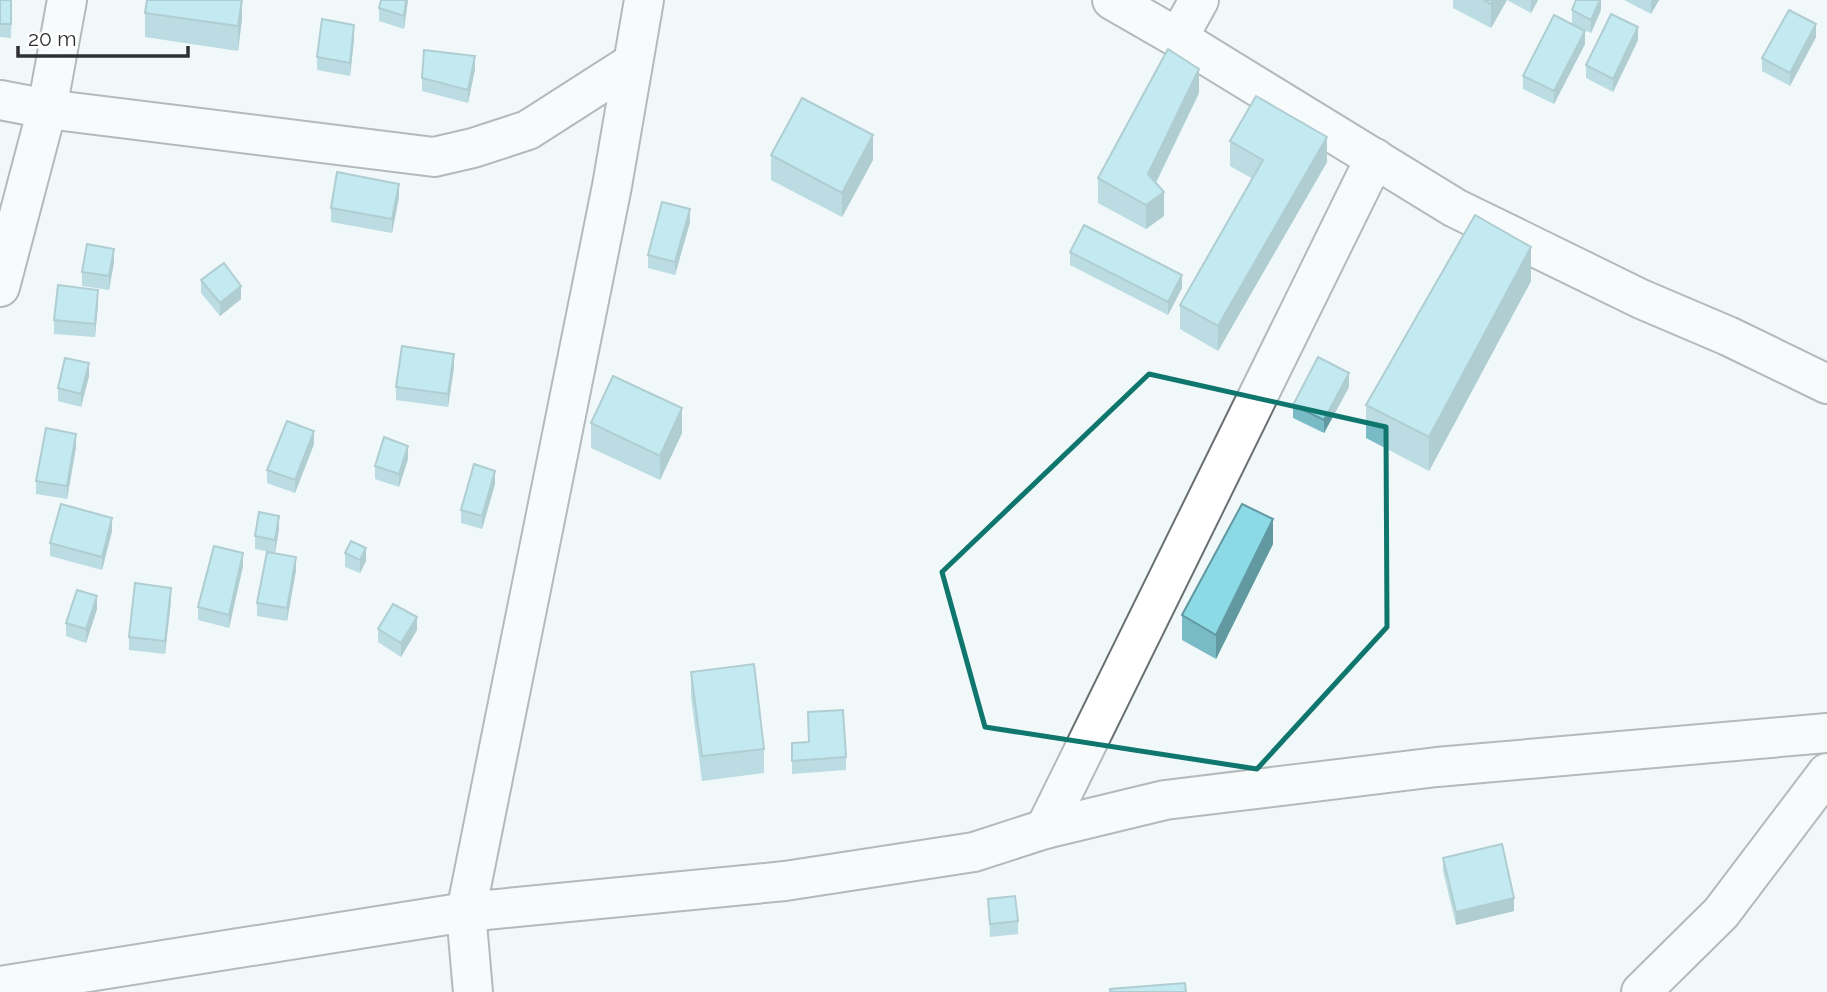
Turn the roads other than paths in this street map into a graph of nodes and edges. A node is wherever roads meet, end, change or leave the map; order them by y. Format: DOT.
graph roads {
  1 [pos="67,0"];
  2 [pos="644,0"];
  3 [pos="1112,0"];
  4 [pos="1199,0"];
  5 [pos="1178,38"];
  6 [pos="631,64"];
  7 [pos="0,100"];
  8 [pos="47,109"];
  9 [pos="1374,158"];
  10 [pos="0,287"];
  11 [pos="1827,384"];
  12 [pos="1827,733"];
  13 [pos="1827,773"];
  14 [pos="1045,829"];
  15 [pos="466,912"];
  16 [pos="0,986"];
  17 [pos="473,992"];
  18 [pos="1641,992"];
  1 -- 8 [label="street"];
  2 -- 6 [label="street"];
  3 -- 5 [label="street"];
  4 -- 5 [label="street"];
  5 -- 9 [label="street"];
  6 -- 8 [label="street"];
  6 -- 15 [label="street"];
  7 -- 8 [label="street"];
  8 -- 10 [label="street"];
  9 -- 11 [label="street"];
  9 -- 14 [label="street"];
  12 -- 14 [label="street"];
  13 -- 18 [label="street"];
  14 -- 15 [label="street"];
  15 -- 16 [label="street"];
  15 -- 17 [label="street"];
}
